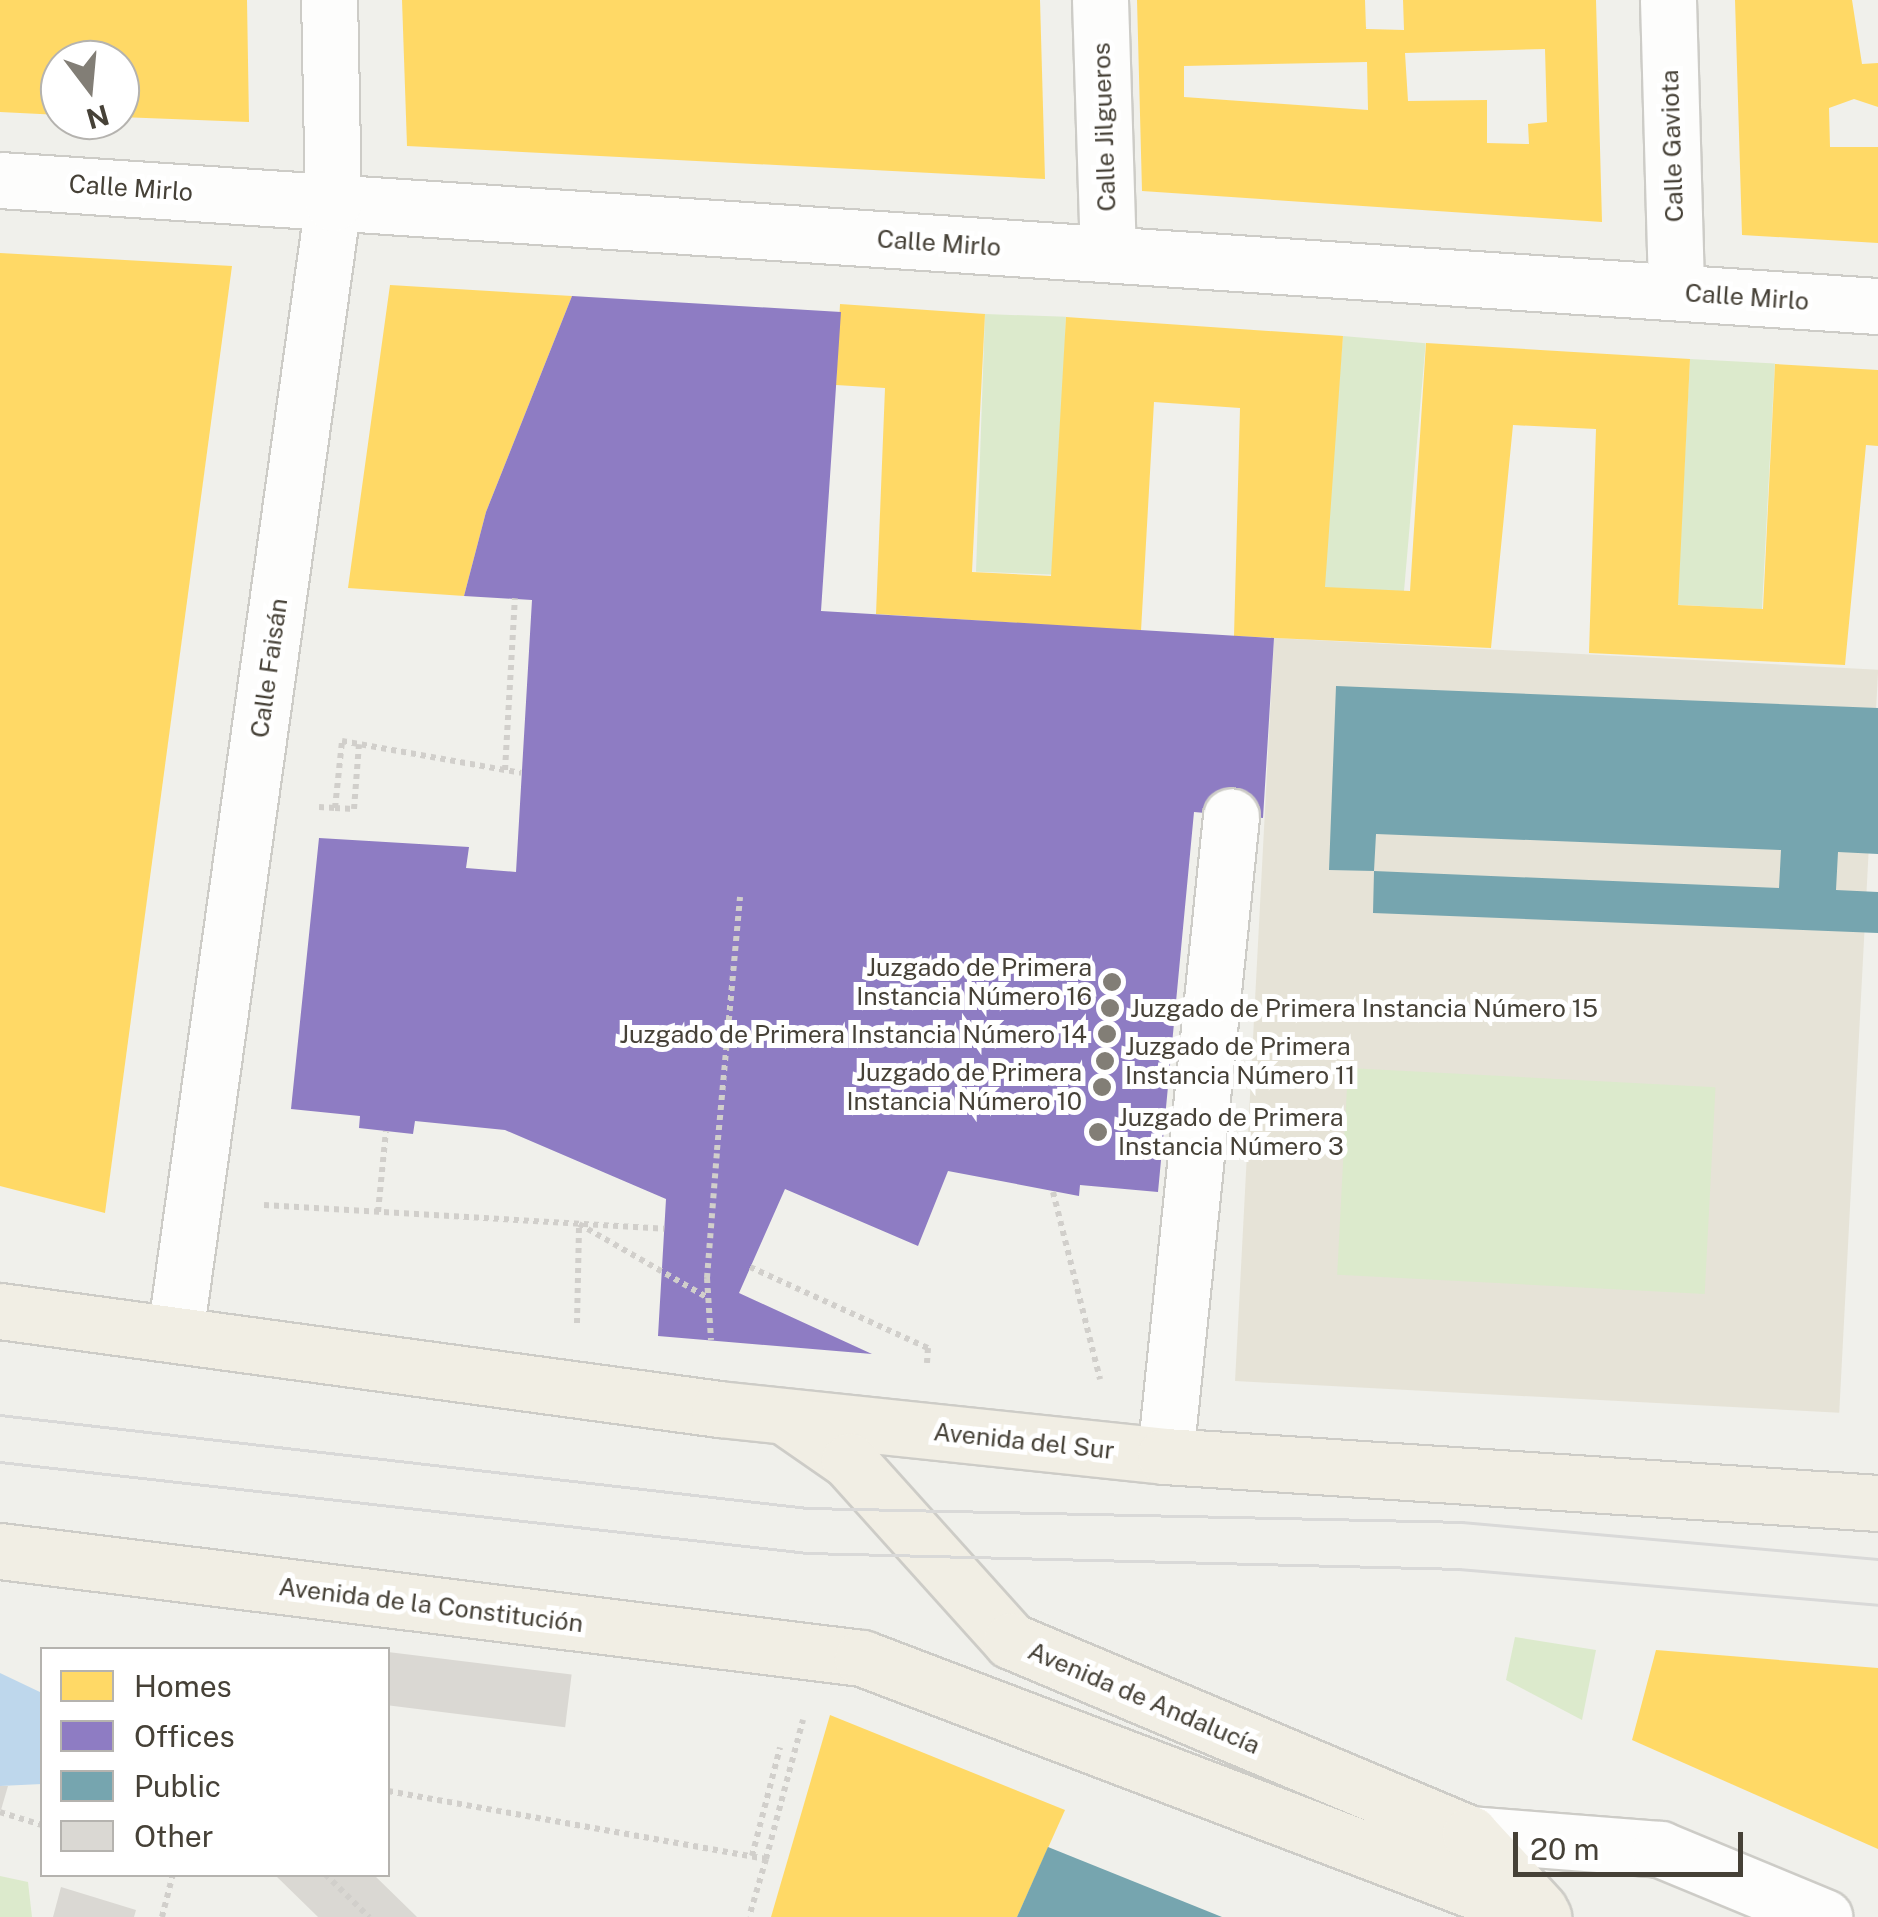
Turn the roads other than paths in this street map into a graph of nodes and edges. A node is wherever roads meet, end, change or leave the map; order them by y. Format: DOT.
graph roads {
  1 [pos="329,0"];
  2 [pos="1100,0"];
  3 [pos="1668,0"];
  4 [pos="0,180"];
  5 [pos="333,203"];
  6 [pos="1108,254"];
  7 [pos="1676,292"];
  8 [pos="1878,306"];
  9 [pos="1231,816"];
  10 [pos="0,1312"];
  11 [pos="175,1334"];
  12 [pos="784,1416"];
  13 [pos="1166,1456"];
  14 [pos="1878,1503"];
  15 [pos="0,1551"];
  16 [pos="862,1658"];
  17 [pos="1470,1834"];
  18 [pos="1545,1917"];
  19 [pos="1824,1917"];
  1 -- 5 [label="street, Calle Faisán"];
  2 -- 6 [label="street, Calle Jilgueros"];
  3 -- 7 [label="street, Calle Gaviota"];
  4 -- 5 [label="street, Calle Mirlo"];
  5 -- 6 [label="street, Calle Mirlo"];
  5 -- 11 [label="street, Calle Faisán"];
  6 -- 7 [label="street, Calle Mirlo"];
  7 -- 8 [label="street, Calle Mirlo"];
  9 -- 13 [label="street"];
  10 -- 11 [label="main road"];
  11 -- 12 [label="main road, Avenida del Sur"];
  12 -- 13 [label="main road, Avenida del Sur"];
  12 -- 17 [label="main road, Avenida de Andalucía"];
  13 -- 14 [label="main road, Avenida del Sur"];
  15 -- 16 [label="main road, Avenida de la Constitución"];
  16 -- 18 [label="main road, Avenida de Andalucía"];
  17 -- 18 [label="main road, Avenida de Andalucía"];
  17 -- 19 [label="street"];
}
